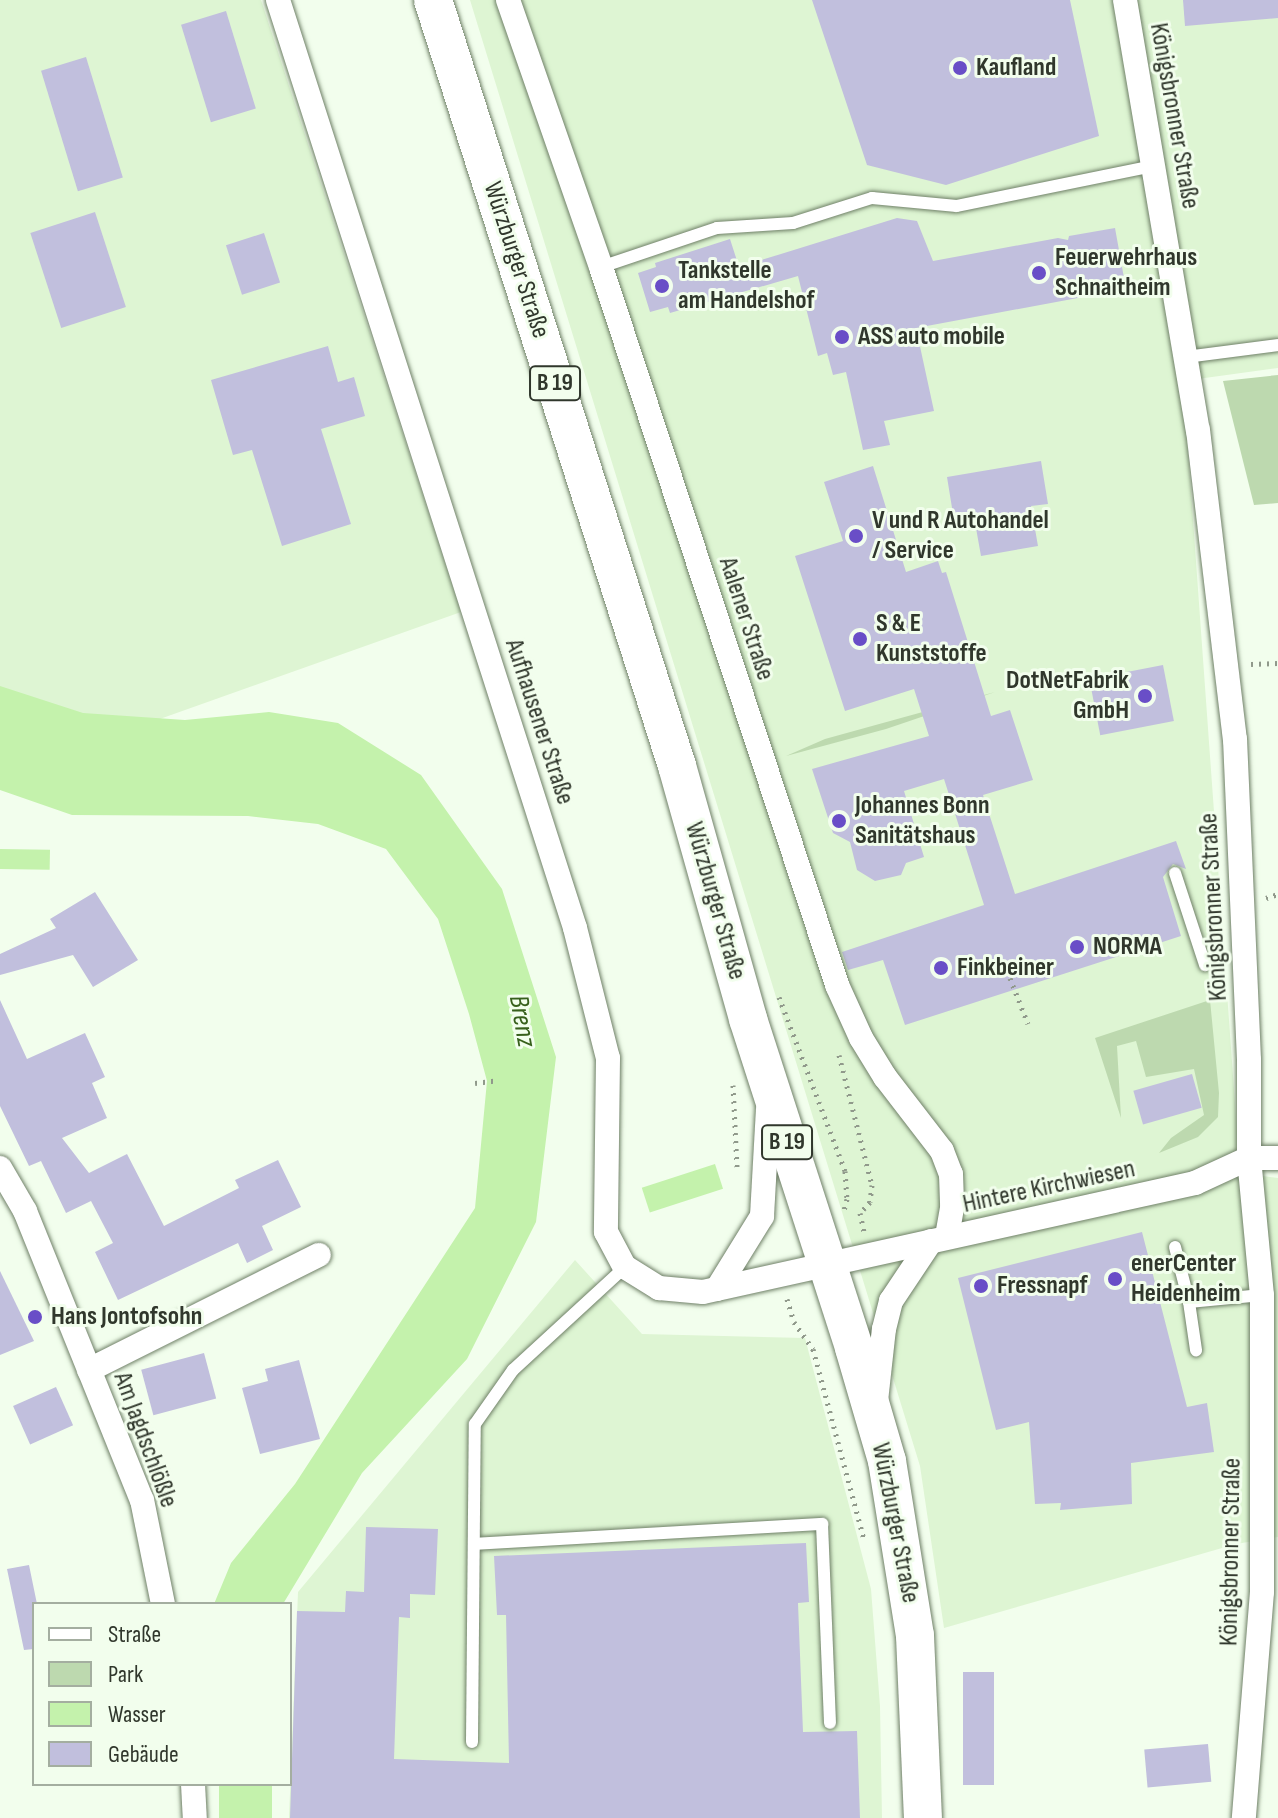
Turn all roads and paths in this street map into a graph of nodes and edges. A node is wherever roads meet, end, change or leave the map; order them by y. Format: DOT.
graph roads {
  1 [pos="278,0"];
  2 [pos="433,0"];
  3 [pos="508,0"];
  4 [pos="1125,0"];
  5 [pos="1154,166"];
  6 [pos="601,267"];
  7 [pos="1278,345"];
  8 [pos="1186,357"];
  9 [pos="1175,873"];
  10 [pos="1205,965"];
  11 [pos="1010,978"];
  12 [pos="1028,1024"];
  13 [pos="835,1041"];
  14 [pos="498,1080"];
  15 [pos="475,1083"];
  16 [pos="768,1083"];
  17 [pos="1249,1158"];
  18 [pos="1278,1158"];
  19 [pos="0,1168"];
  20 [pos="939,1239"];
  21 [pos="1175,1247"];
  22 [pos="319,1255"];
  23 [pos="869,1255"];
  24 [pos="827,1265"];
  25 [pos="625,1267"];
  26 [pos="717,1289"];
  27 [pos="1262,1295"];
  28 [pos="1189,1302"];
  29 [pos="794,1322"];
  30 [pos="1196,1350"];
  31 [pos="89,1370"];
  32 [pos="874,1418"];
  33 [pos="864,1540"];
  34 [pos="474,1544"];
  35 [pos="163,1602"];
  36 [pos="830,1723"];
  37 [pos="472,1742"];
  38 [pos="193,1786"];
  39 [pos="195,1818"];
  40 [pos="923,1818"];
  41 [pos="1244,1818"];
  1 -- 25 [label="street, Aufhausener Straße"];
  2 -- 16 [label="main road, Würzburger Straße / B 19"];
  3 -- 6 [label="street, Aalener Straße"];
  4 -- 5 [label="street, Königsbronner Straße"];
  5 -- 6 [label="lane"];
  5 -- 8 [label="street, Königsbronner Straße"];
  6 -- 20 [label="street, Aalener Straße"];
  7 -- 8 [label="lane"];
  8 -- 17 [label="street, Königsbronner Straße"];
  9 -- 10 [label="lane"];
  11 -- 12 [label="path"];
  13 -- 23 [label="path"];
  14 -- 15 [label="path"];
  16 -- 24 [label="main road, Würzburger Straße / B 19"];
  16 -- 26 [label="street"];
  17 -- 18 [label="street, Hintere Kirchwiesen"];
  17 -- 20 [label="street, Hintere Kirchwiesen"];
  17 -- 27 [label="street, Königsbronner Straße"];
  19 -- 31 [label="street, Am Jagdschlößle"];
  20 -- 23 [label="street, Hintere Kirchwiesen"];
  20 -- 32 [label="street"];
  21 -- 28 [label="lane"];
  22 -- 31 [label="street"];
  23 -- 24 [label="street, Hintere Kirchwiesen"];
  24 -- 26 [label="street, Aufhausener Straße"];
  24 -- 32 [label="main road, Würzburger Straße / B 19"];
  25 -- 26 [label="street, Aufhausener Straße"];
  25 -- 34 [label="lane"];
  27 -- 28 [label="lane"];
  27 -- 41 [label="street, Königsbronner Straße"];
  28 -- 30 [label="lane"];
  29 -- 33 [label="path"];
  31 -- 35 [label="street, Am Jagdschlößle"];
  32 -- 40 [label="main road, Würzburger Straße / B 19"];
  34 -- 36 [label="lane"];
  34 -- 37 [label="lane"];
  38 -- 39 [label="street"];
}
